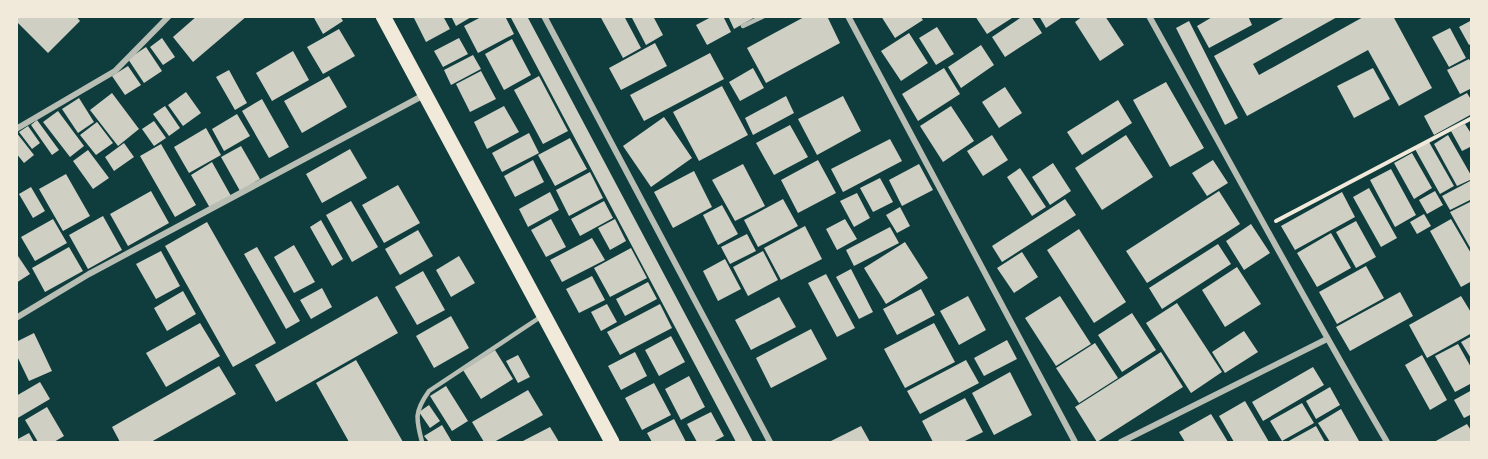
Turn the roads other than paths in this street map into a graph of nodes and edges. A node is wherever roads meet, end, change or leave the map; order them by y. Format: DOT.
graph roads {
  1 [pos="169,16"];
  2 [pos="383,16"];
  3 [pos="544,16"];
  4 [pos="764,16"];
  5 [pos="848,16"];
  6 [pos="1149,16"];
  7 [pos="743,26"];
  8 [pos="426,94"];
  9 [pos="16,129"];
  10 [pos="544,315"];
  11 [pos="16,318"];
  12 [pos="1327,339"];
  13 [pos="422,442"];
  14 [pos="612,442"];
  15 [pos="770,442"];
  16 [pos="1075,442"];
  17 [pos="1121,442"];
  18 [pos="1387,442"];
  1 -- 9 [label="street"];
  2 -- 8 [label="main road"];
  3 -- 15 [label="street"];
  4 -- 7 [label="lane"];
  5 -- 16 [label="street"];
  6 -- 12 [label="street"];
  8 -- 10 [label="main road"];
  8 -- 11 [label="street"];
  10 -- 13 [label="lane"];
  10 -- 14 [label="main road"];
  12 -- 17 [label="street"];
  12 -- 18 [label="street"];
}
